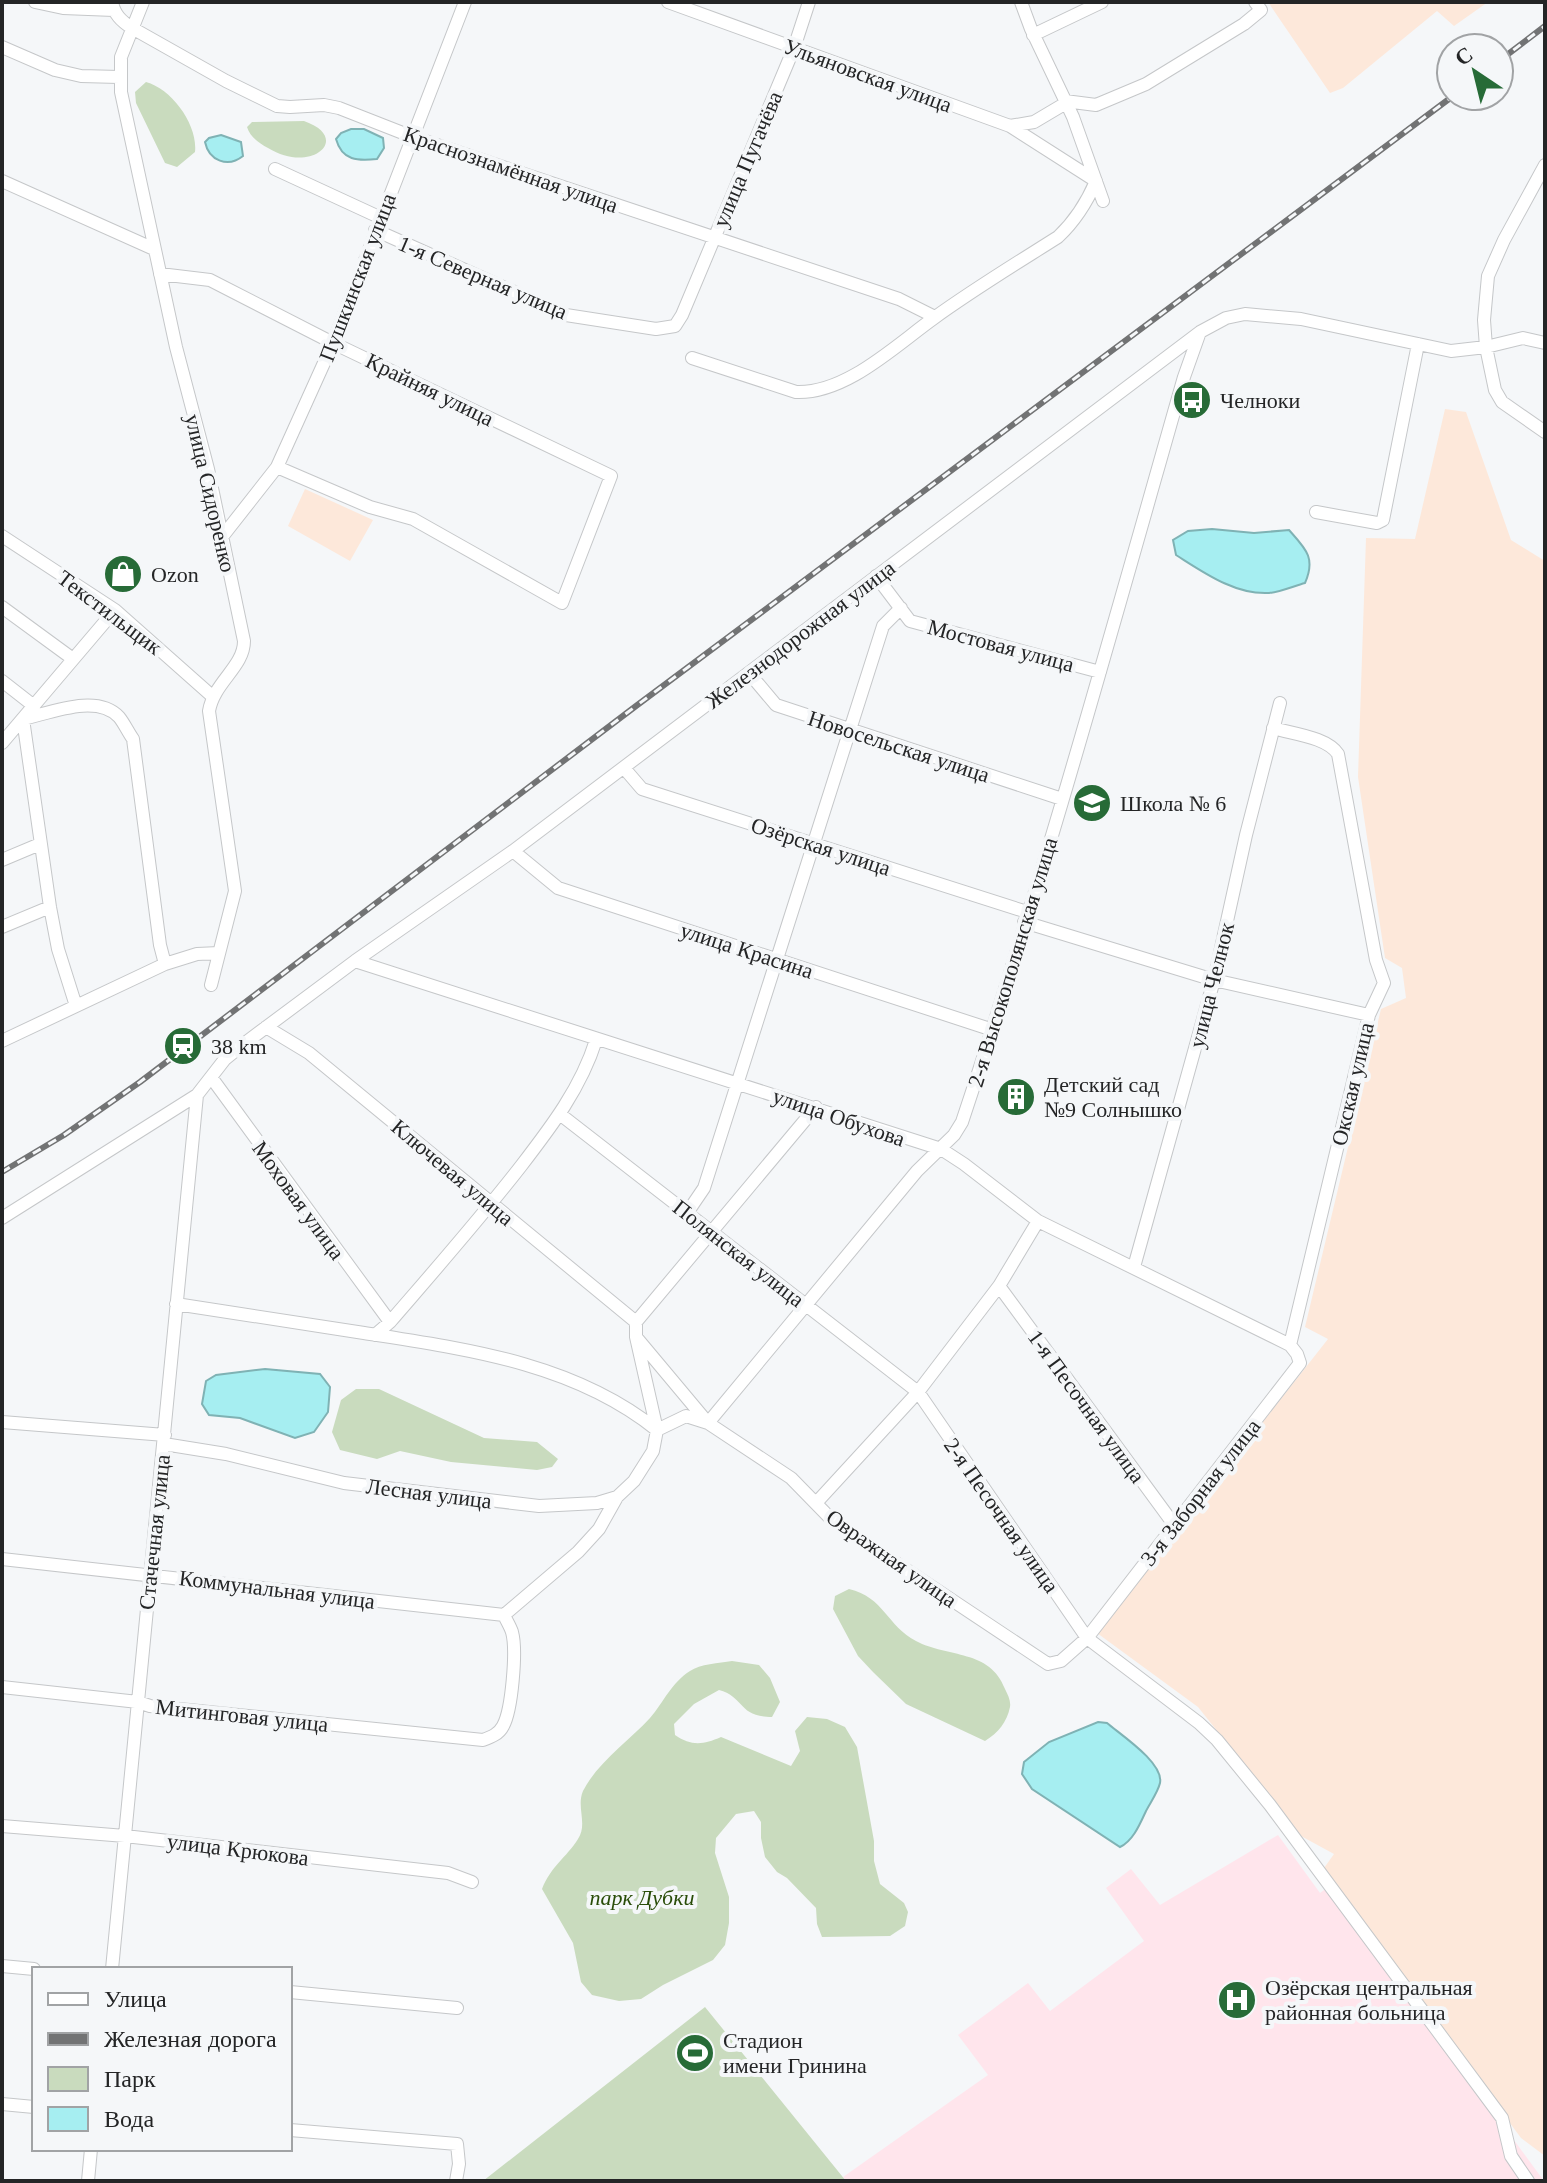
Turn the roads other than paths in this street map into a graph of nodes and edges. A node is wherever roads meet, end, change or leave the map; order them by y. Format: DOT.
graph roads {
  1 [pos="35,2"];
  2 [pos="143,2"];
  3 [pos="465,2"];
  4 [pos="668,2"];
  5 [pos="809,2"];
  6 [pos="1021,2"];
  7 [pos="1102,2"];
  8 [pos="113,6"];
  9 [pos="1258,6"];
  10 [pos="132,28"];
  11 [pos="1033,35"];
  12 [pos="2,47"];
  13 [pos="794,48"];
  14 [pos="119,77"];
  15 [pos="1065,102"];
  16 [pos="1010,126"];
  17 [pos="413,137"];
  18 [pos="1545,165"];
  19 [pos="275,169"];
  20 [pos="2,181"];
  21 [pos="1096,181"];
  22 [pos="1103,201"];
  23 [pos="377,224"];
  24 [pos="712,239"];
  25 [pos="154,249"];
  26 [pos="160,274"];
  27 [pos="682,315"];
  28 [pos="935,317"];
  29 [pos="1200,332"];
  30 [pos="333,343"];
  31 [pos="1545,343"];
  32 [pos="1418,344"];
  33 [pos="1486,347"];
  34 [pos="692,358"];
  35 [pos="1545,432"];
  36 [pos="277,467"];
  37 [pos="1316,512"];
  38 [pos="2,536"];
  39 [pos="222,537"];
  40 [pos="876,576"];
  41 [pos="2,607"];
  42 [pos="901,608"];
  43 [pos="115,610"];
  44 [pos="73,659"];
  45 [pos="1100,672"];
  46 [pos="749,673"];
  47 [pos="2,681"];
  48 [pos="212,696"];
  49 [pos="1280,703"];
  50 [pos="34,706"];
  51 [pos="23,719"];
  52 [pos="1273,728"];
  53 [pos="848,730"];
  54 [pos="2,743"];
  55 [pos="624,768"];
  56 [pos="1062,799"];
  57 [pos="40,844"];
  58 [pos="813,844"];
  59 [pos="513,851"];
  60 [pos="2,860"];
  61 [pos="50,907"];
  62 [pos="1026,917"];
  63 [pos="2,927"];
  64 [pos="219,953"];
  65 [pos="777,960"];
  66 [pos="355,961"];
  67 [pos="165,964"];
  68 [pos="1214,980"];
  69 [pos="211,985"];
  70 [pos="76,1006"];
  71 [pos="1369,1015"];
  72 [pos="266,1027"];
  73 [pos="993,1030"];
  74 [pos="596,1040"];
  75 [pos="2,1041"];
  76 [pos="211,1077"];
  77 [pos="737,1083"];
  78 [pos="197,1095"];
  79 [pos="816,1107"];
  80 [pos="561,1115"];
  81 [pos="941,1149"];
  82 [pos="491,1205"];
  83 [pos="687,1213"];
  84 [pos="2,1218"];
  85 [pos="1038,1221"];
  86 [pos="711,1232"];
  87 [pos="1134,1267"];
  88 [pos="999,1286"];
  89 [pos="176,1304"];
  90 [pos="806,1305"];
  91 [pos="390,1322"];
  92 [pos="636,1322"];
  93 [pos="375,1335"];
  94 [pos="636,1337"];
  95 [pos="1290,1345"];
  96 [pos="918,1392"];
  97 [pos="2,1422"];
  98 [pos="708,1423"];
  99 [pos="657,1430"];
  100 [pos="164,1439"];
  101 [pos="617,1497"];
  102 [pos="816,1503"];
  103 [pos="1175,1526"];
  104 [pos="2,1559"];
  105 [pos="149,1574"];
  106 [pos="504,1615"];
  107 [pos="1087,1638"];
  108 [pos="2,1687"];
  109 [pos="138,1702"];
  110 [pos="2,1826"];
  111 [pos="125,1836"];
  112 [pos="472,1882"];
  113 [pos="2,1966"];
  114 [pos="112,1967"];
  115 [pos="32,1969"];
  116 [pos="292,1992"];
  117 [pos="457,2008"];
  118 [pos="2,2104"];
  119 [pos="32,2107"];
  120 [pos="292,2130"];
  121 [pos="91,2151"];
  122 [pos="88,2181"];
  123 [pos="456,2181"];
  124 [pos="1528,2181"];
  1 -- 8 [label="street"];
  2 -- 10 [label="street, улица Сидоренко"];
  3 -- 17 [label="street, Пушкинская улица"];
  4 -- 13 [label="street, Ульяновская улица"];
  5 -- 13 [label="street, улица Пугачёва"];
  6 -- 11 [label="street"];
  7 -- 11 [label="street"];
  8 -- 10 [label="street"];
  9 -- 15 [label="street"];
  10 -- 14 [label="street, улица Сидоренко"];
  10 -- 17 [label="street, Краснознамённая улица"];
  11 -- 15 [label="street"];
  12 -- 14 [label="street"];
  13 -- 16 [label="street, Ульяновская улица"];
  13 -- 24 [label="street, улица Пугачёва"];
  14 -- 25 [label="street, улица Сидоренко"];
  15 -- 16 [label="street"];
  15 -- 21 [label="street"];
  16 -- 21 [label="street, Ульяновская улица"];
  17 -- 23 [label="street, Пушкинская улица"];
  17 -- 24 [label="street, Краснознамённая улица"];
  18 -- 33 [label="street"];
  19 -- 23 [label="street, 1-я Северная улица"];
  20 -- 25 [label="street"];
  21 -- 22 [label="street"];
  21 -- 28 [label="street"];
  23 -- 27 [label="street, 1-я Северная улица"];
  23 -- 30 [label="street, Пушкинская улица"];
  24 -- 27 [label="street, улица Пугачёва"];
  24 -- 28 [label="street, Краснознамённая улица"];
  25 -- 26 [label="street, улица Сидоренко"];
  26 -- 30 [label="street, Крайняя улица"];
  26 -- 39 [label="street, улица Сидоренко"];
  28 -- 34 [label="street"];
  29 -- 32 [label="street, Железнодорожная улица"];
  29 -- 40 [label="street, Железнодорожная улица"];
  29 -- 45 [label="street, 2-я Высокополянская улица"];
  30 -- 36 [label="street, Пушкинская улица"];
  30 -- 36 [label="street, Крайняя улица"];
  31 -- 33 [label="street, Железнодорожная улица"];
  32 -- 33 [label="street, Железнодорожная улица"];
  32 -- 37 [label="street"];
  33 -- 35 [label="street"];
  36 -- 39 [label="street, Пушкинская улица"];
  38 -- 43 [label="street, Текстильщик"];
  39 -- 48 [label="street, улица Сидоренко"];
  40 -- 42 [label="street, Мостовая улица"];
  40 -- 46 [label="street, Железнодорожная улица"];
  41 -- 44 [label="street"];
  42 -- 45 [label="street, Мостовая улица"];
  42 -- 53 [label="street"];
  43 -- 44 [label="street"];
  43 -- 48 [label="street, Текстильщик"];
  44 -- 50 [label="street"];
  45 -- 56 [label="street, 2-я Высокополянская улица"];
  46 -- 53 [label="street, Новосельская улица"];
  46 -- 55 [label="street, Железнодорожная улица"];
  47 -- 50 [label="street"];
  48 -- 64 [label="street"];
  49 -- 52 [label="street, улица Челнок"];
  50 -- 51 [label="street"];
  51 -- 54 [label="street"];
  51 -- 57 [label="street"];
  51 -- 67 [label="street"];
  52 -- 68 [label="street, улица Челнок"];
  52 -- 71 [label="street, Окская улица"];
  53 -- 56 [label="street, Новосельская улица"];
  53 -- 58 [label="street"];
  55 -- 58 [label="street, Озёрская улица"];
  55 -- 59 [label="street, Железнодорожная улица"];
  56 -- 62 [label="street, 2-я Высокополянская улица"];
  57 -- 60 [label="street"];
  57 -- 61 [label="street"];
  58 -- 62 [label="street, Озёрская улица"];
  58 -- 65 [label="street"];
  59 -- 65 [label="street, улица Красина"];
  59 -- 66 [label="street, Железнодорожная улица"];
  61 -- 63 [label="street"];
  61 -- 70 [label="street"];
  62 -- 68 [label="street, Озёрская улица"];
  62 -- 73 [label="street, 2-я Высокополянская улица"];
  64 -- 67 [label="street"];
  64 -- 69 [label="street"];
  65 -- 73 [label="street, улица Красина"];
  65 -- 77 [label="street"];
  66 -- 72 [label="street, Железнодорожная улица"];
  66 -- 74 [label="street, улица Обухова"];
  67 -- 70 [label="street"];
  68 -- 71 [label="street, Озёрская улица"];
  68 -- 87 [label="street, улица Челнок"];
  70 -- 75 [label="street"];
  71 -- 95 [label="street, Окская улица"];
  72 -- 76 [label="street, Железнодорожная улица"];
  72 -- 82 [label="street, Ключевая улица"];
  73 -- 81 [label="street, 2-я Высокополянская улица"];
  74 -- 77 [label="street, улица Обухова"];
  74 -- 80 [label="street"];
  76 -- 78 [label="street, Железнодорожная улица"];
  76 -- 91 [label="street, Моховая улица"];
  77 -- 79 [label="street, улица Обухова"];
  77 -- 83 [label="street"];
  78 -- 84 [label="street, Железнодорожная улица"];
  78 -- 89 [label="street, Стачечная улица"];
  79 -- 81 [label="street, улица Обухова"];
  79 -- 86 [label="street"];
  80 -- 82 [label="street"];
  80 -- 83 [label="street, Полянская улица"];
  81 -- 85 [label="street, улица Обухова"];
  81 -- 90 [label="street, 2-я Высокополянская улица"];
  82 -- 91 [label="street"];
  82 -- 92 [label="street, Ключевая улица"];
  83 -- 86 [label="street, Полянская улица"];
  85 -- 87 [label="street, улица Обухова"];
  85 -- 88 [label="street"];
  86 -- 90 [label="street, Полянская улица"];
  86 -- 92 [label="street"];
  87 -- 95 [label="street, улица Обухова"];
  88 -- 96 [label="street"];
  88 -- 103 [label="street, 1-я Песочная улица"];
  89 -- 93 [label="street"];
  89 -- 100 [label="street, Стачечная улица"];
  90 -- 96 [label="street, Полянская улица"];
  90 -- 98 [label="street, 2-я Высокополянская улица"];
  91 -- 93 [label="street"];
  92 -- 94 [label="street"];
  93 -- 99 [label="street"];
  94 -- 98 [label="street, Овражная улица"];
  94 -- 99 [label="street"];
  95 -- 103 [label="street, 3-я Заборная улица"];
  96 -- 102 [label="street"];
  96 -- 107 [label="street, 2-я Песочная улица"];
  97 -- 100 [label="street, Лесная улица"];
  98 -- 99 [label="street"];
  98 -- 102 [label="street, Овражная улица"];
  99 -- 101 [label="street"];
  100 -- 101 [label="street, Лесная улица"];
  100 -- 105 [label="street, Стачечная улица"];
  101 -- 106 [label="street"];
  102 -- 107 [label="street, Овражная улица"];
  103 -- 107 [label="street, 3-я Заборная улица"];
  104 -- 105 [label="street, Коммунальная улица"];
  105 -- 106 [label="street, Коммунальная улица"];
  105 -- 109 [label="street, Стачечная улица"];
  106 -- 109 [label="street, Митинговая улица"];
  107 -- 124 [label="street, 2-я Песочная улица"];
  108 -- 109 [label="street, Митинговая улица"];
  109 -- 111 [label="street, Стачечная улица"];
  110 -- 111 [label="street, улица Крюкова"];
  111 -- 112 [label="street, улица Крюкова"];
  111 -- 114 [label="street, Стачечная улица"];
  113 -- 115 [label="street"];
  116 -- 117 [label="street"];
  118 -- 119 [label="street"];
  120 -- 123 [label="street"];
  121 -- 122 [label="street"];
}
